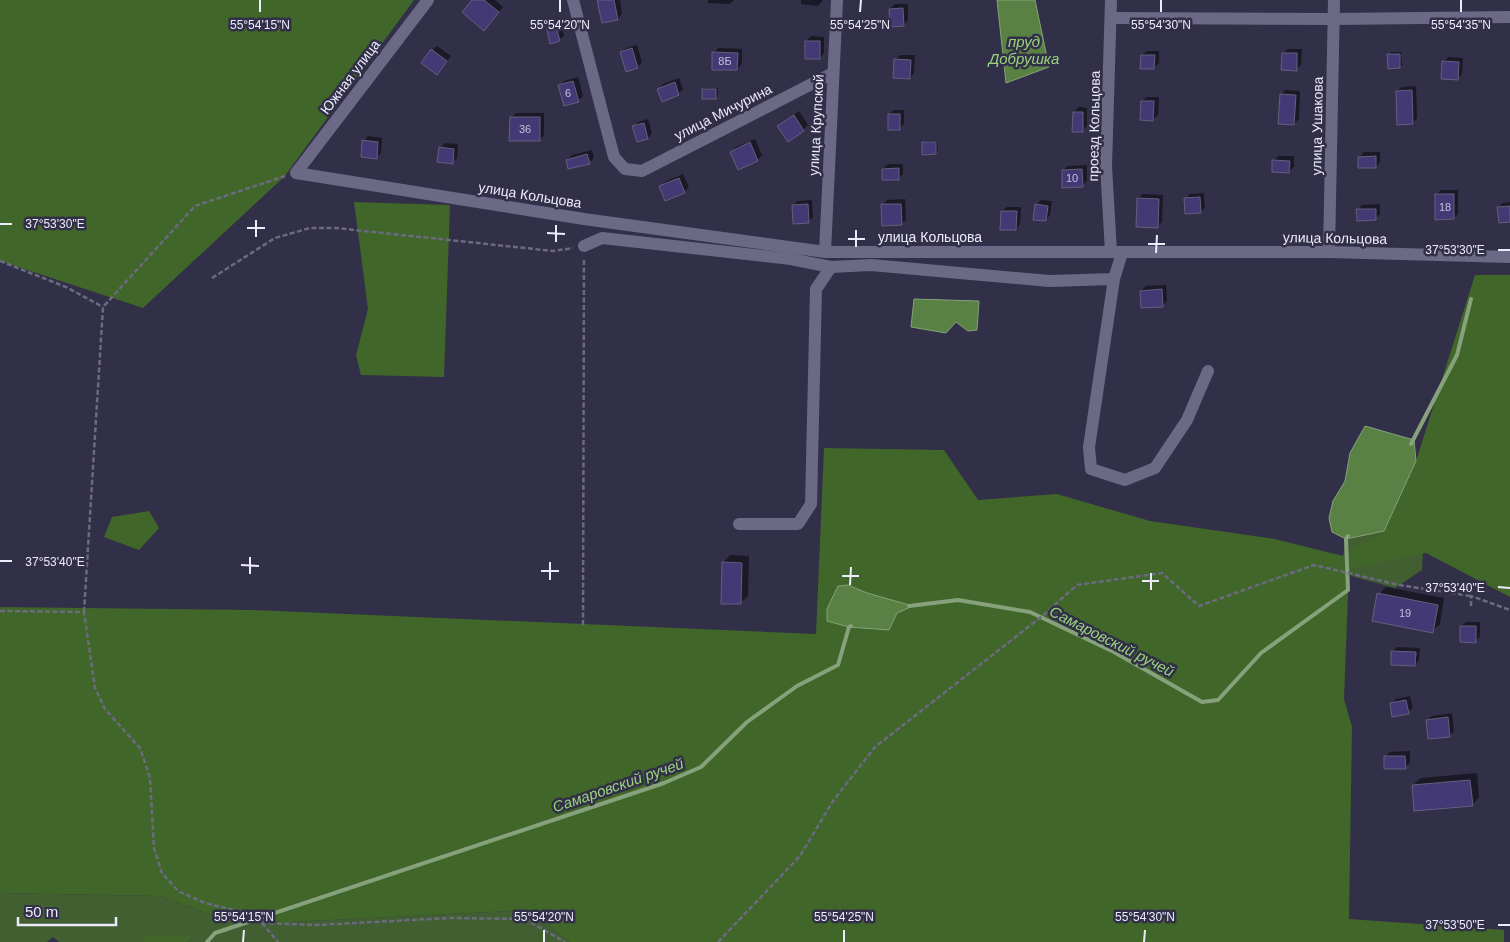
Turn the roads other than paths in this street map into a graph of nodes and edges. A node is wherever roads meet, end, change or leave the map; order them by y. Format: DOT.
graph roads {
  1 [pos="428,0"];
  2 [pos="573,0"];
  3 [pos="837,0"];
  4 [pos="1111,0"];
  5 [pos="1334,0"];
  6 [pos="1510,17"];
  7 [pos="1112,18"];
  8 [pos="1334,19"];
  9 [pos="833,73"];
  10 [pos="296,172"];
  11 [pos="584,246"];
  12 [pos="825,252"];
  13 [pos="1329,252"];
  14 [pos="1116,253"];
  15 [pos="1510,257"];
  16 [pos="831,267"];
  17 [pos="1114,279"];
  18 [pos="1208,370"];
  19 [pos="739,524"];
  1 -- 10 [label="street, Южная улица"];
  2 -- 9 [label="street, улица Мичурина"];
  3 -- 9 [label="street, улица Крупской"];
  4 -- 7 [label="street, проезд Кольцова"];
  5 -- 8 [label="street, улица Ушакова"];
  6 -- 8 [label="street"];
  7 -- 8 [label="street"];
  7 -- 14 [label="street, проезд Кольцова"];
  8 -- 13 [label="street, улица Ушакова"];
  9 -- 12 [label="street, улица Крупской"];
  10 -- 12 [label="street, улица Кольцова"];
  11 -- 16 [label="street"];
  12 -- 14 [label="street, улица Кольцова"];
  13 -- 14 [label="street, улица Кольцова"];
  13 -- 15 [label="street, улица Кольцова"];
  14 -- 17 [label="street"];
  16 -- 17 [label="street"];
  16 -- 19 [label="street"];
  17 -- 18 [label="street"];
}
